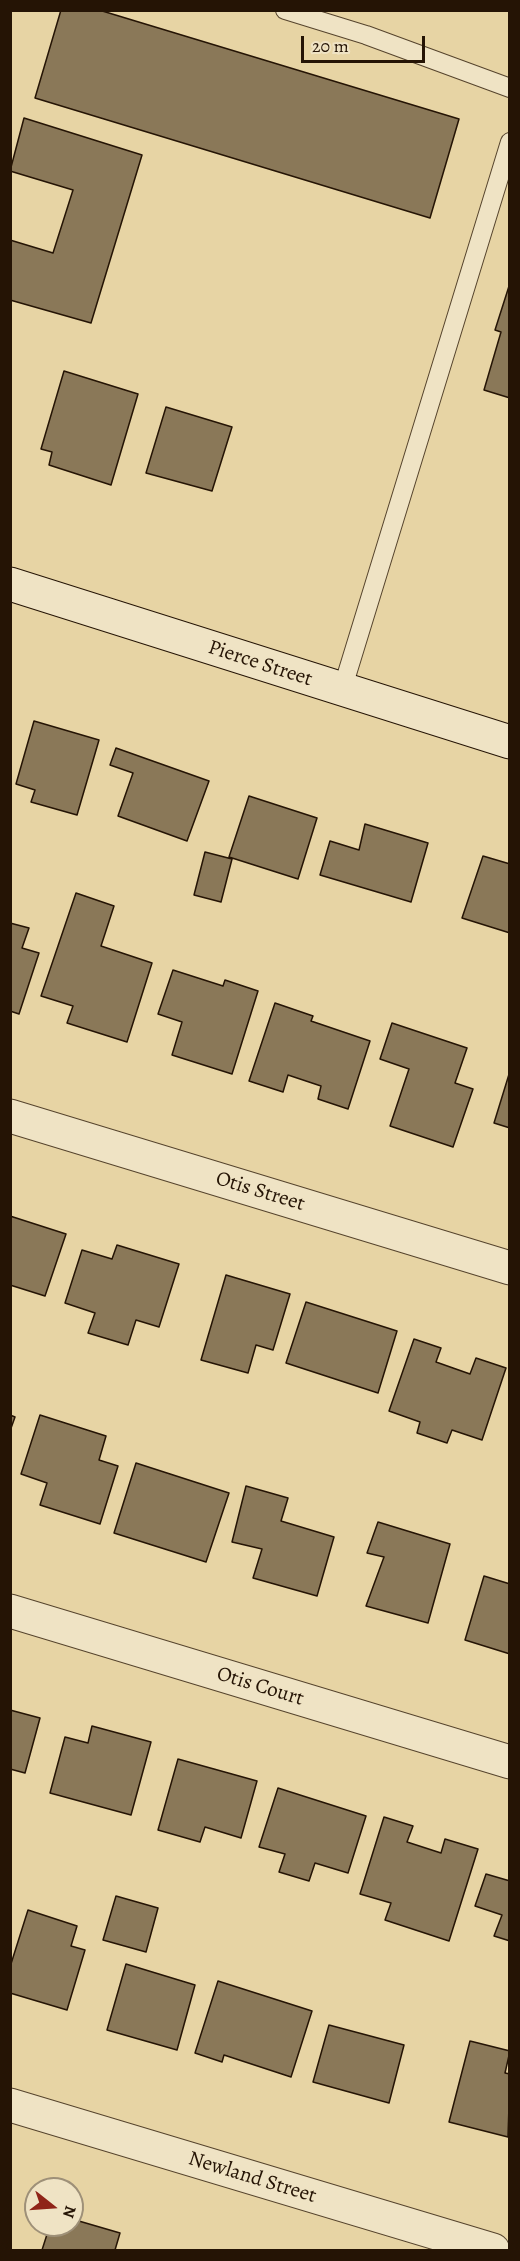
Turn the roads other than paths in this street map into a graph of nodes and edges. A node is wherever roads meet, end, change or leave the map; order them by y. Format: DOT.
graph roads {
  1 [pos="285,10"];
  2 [pos="510,88"];
  3 [pos="510,142"];
  4 [pos="10,584"];
  5 [pos="342,690"];
  6 [pos="510,742"];
  7 [pos="10,1116"];
  8 [pos="510,1268"];
  9 [pos="10,1611"];
  10 [pos="510,1762"];
  11 [pos="10,2105"];
  12 [pos="493,2250"];
  1 -- 2 [label="lane"];
  3 -- 5 [label="lane"];
  4 -- 5 [label="street, Pierce Street"];
  5 -- 6 [label="street, Pierce Street"];
  7 -- 8 [label="street, Otis Street"];
  9 -- 10 [label="street, Otis Court"];
  11 -- 12 [label="street, Newland Street"];
}
